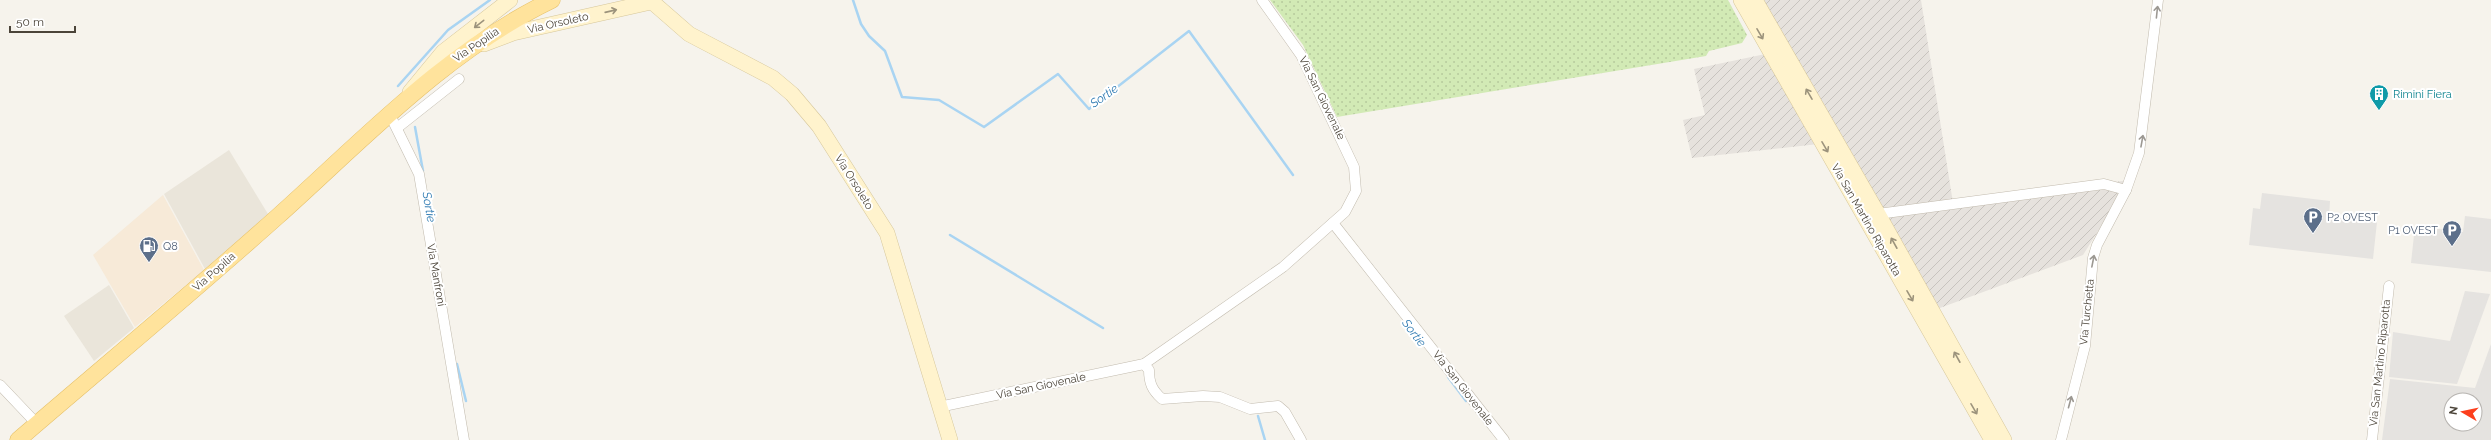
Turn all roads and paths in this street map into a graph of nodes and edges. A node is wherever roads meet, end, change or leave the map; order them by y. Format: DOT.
graph roads {
  1 [pos="510,0"];
  2 [pos="552,0"];
  3 [pos="1262,0"];
  4 [pos="1741,0"];
  5 [pos="1755,0"];
  6 [pos="2158,0"];
  7 [pos="651,1"];
  8 [pos="466,51"];
  9 [pos="460,79"];
  10 [pos="407,100"];
  11 [pos="393,122"];
  12 [pos="2126,190"];
  13 [pos="1878,214"];
  14 [pos="1333,223"];
  15 [pos="2389,286"];
  16 [pos="1144,364"];
  17 [pos="0,385"];
  18 [pos="939,407"];
  19 [pos="37,424"];
  20 [pos="18,440"];
  21 [pos="464,440"];
  22 [pos="950,440"];
  23 [pos="1301,440"];
  24 [pos="1504,440"];
  25 [pos="1992,440"];
  26 [pos="2004,440"];
  27 [pos="2061,440"];
  28 [pos="2372,440"];
  1 -- 10 [label="street, Via Popilia, one-way"];
  2 -- 8 [label="main road, Via Popilia"];
  3 -- 14 [label="street, Via San Giovenale"];
  4 -- 25 [label="street, Via San Martino Riparotta, one-way"];
  13 -- 5 [label="street, Via San Martino Riparotta, one-way"];
  12 -- 6 [label="street, Via Turchetta, one-way"];
  8 -- 7 [label="street, Via Orsoleto, one-way"];
  7 -- 18 [label="street, Via Orsoleto"];
  8 -- 10 [label="main road, Via Popilia"];
  9 -- 11 [label="street, Via Popilia"];
  10 -- 11 [label="main road, Via Popilia"];
  11 -- 19 [label="main road, Via Popilia"];
  11 -- 21 [label="street, Via Manfroni"];
  12 -- 13 [label="street"];
  27 -- 12 [label="street, Via Turchetta, one-way"];
  26 -- 13 [label="street, Via San Martino Riparotta, one-way"];
  14 -- 16 [label="street, Via San Giovenale"];
  14 -- 24 [label="street, Via San Giovenale"];
  15 -- 28 [label="street, Via San Martino Riparotta"];
  16 -- 18 [label="street, Via San Giovenale"];
  16 -- 23 [label="street"];
  17 -- 19 [label="street"];
  18 -- 22 [label="street, Via Orsoleto"];
  19 -- 20 [label="main road, Via Popilia"];
}
